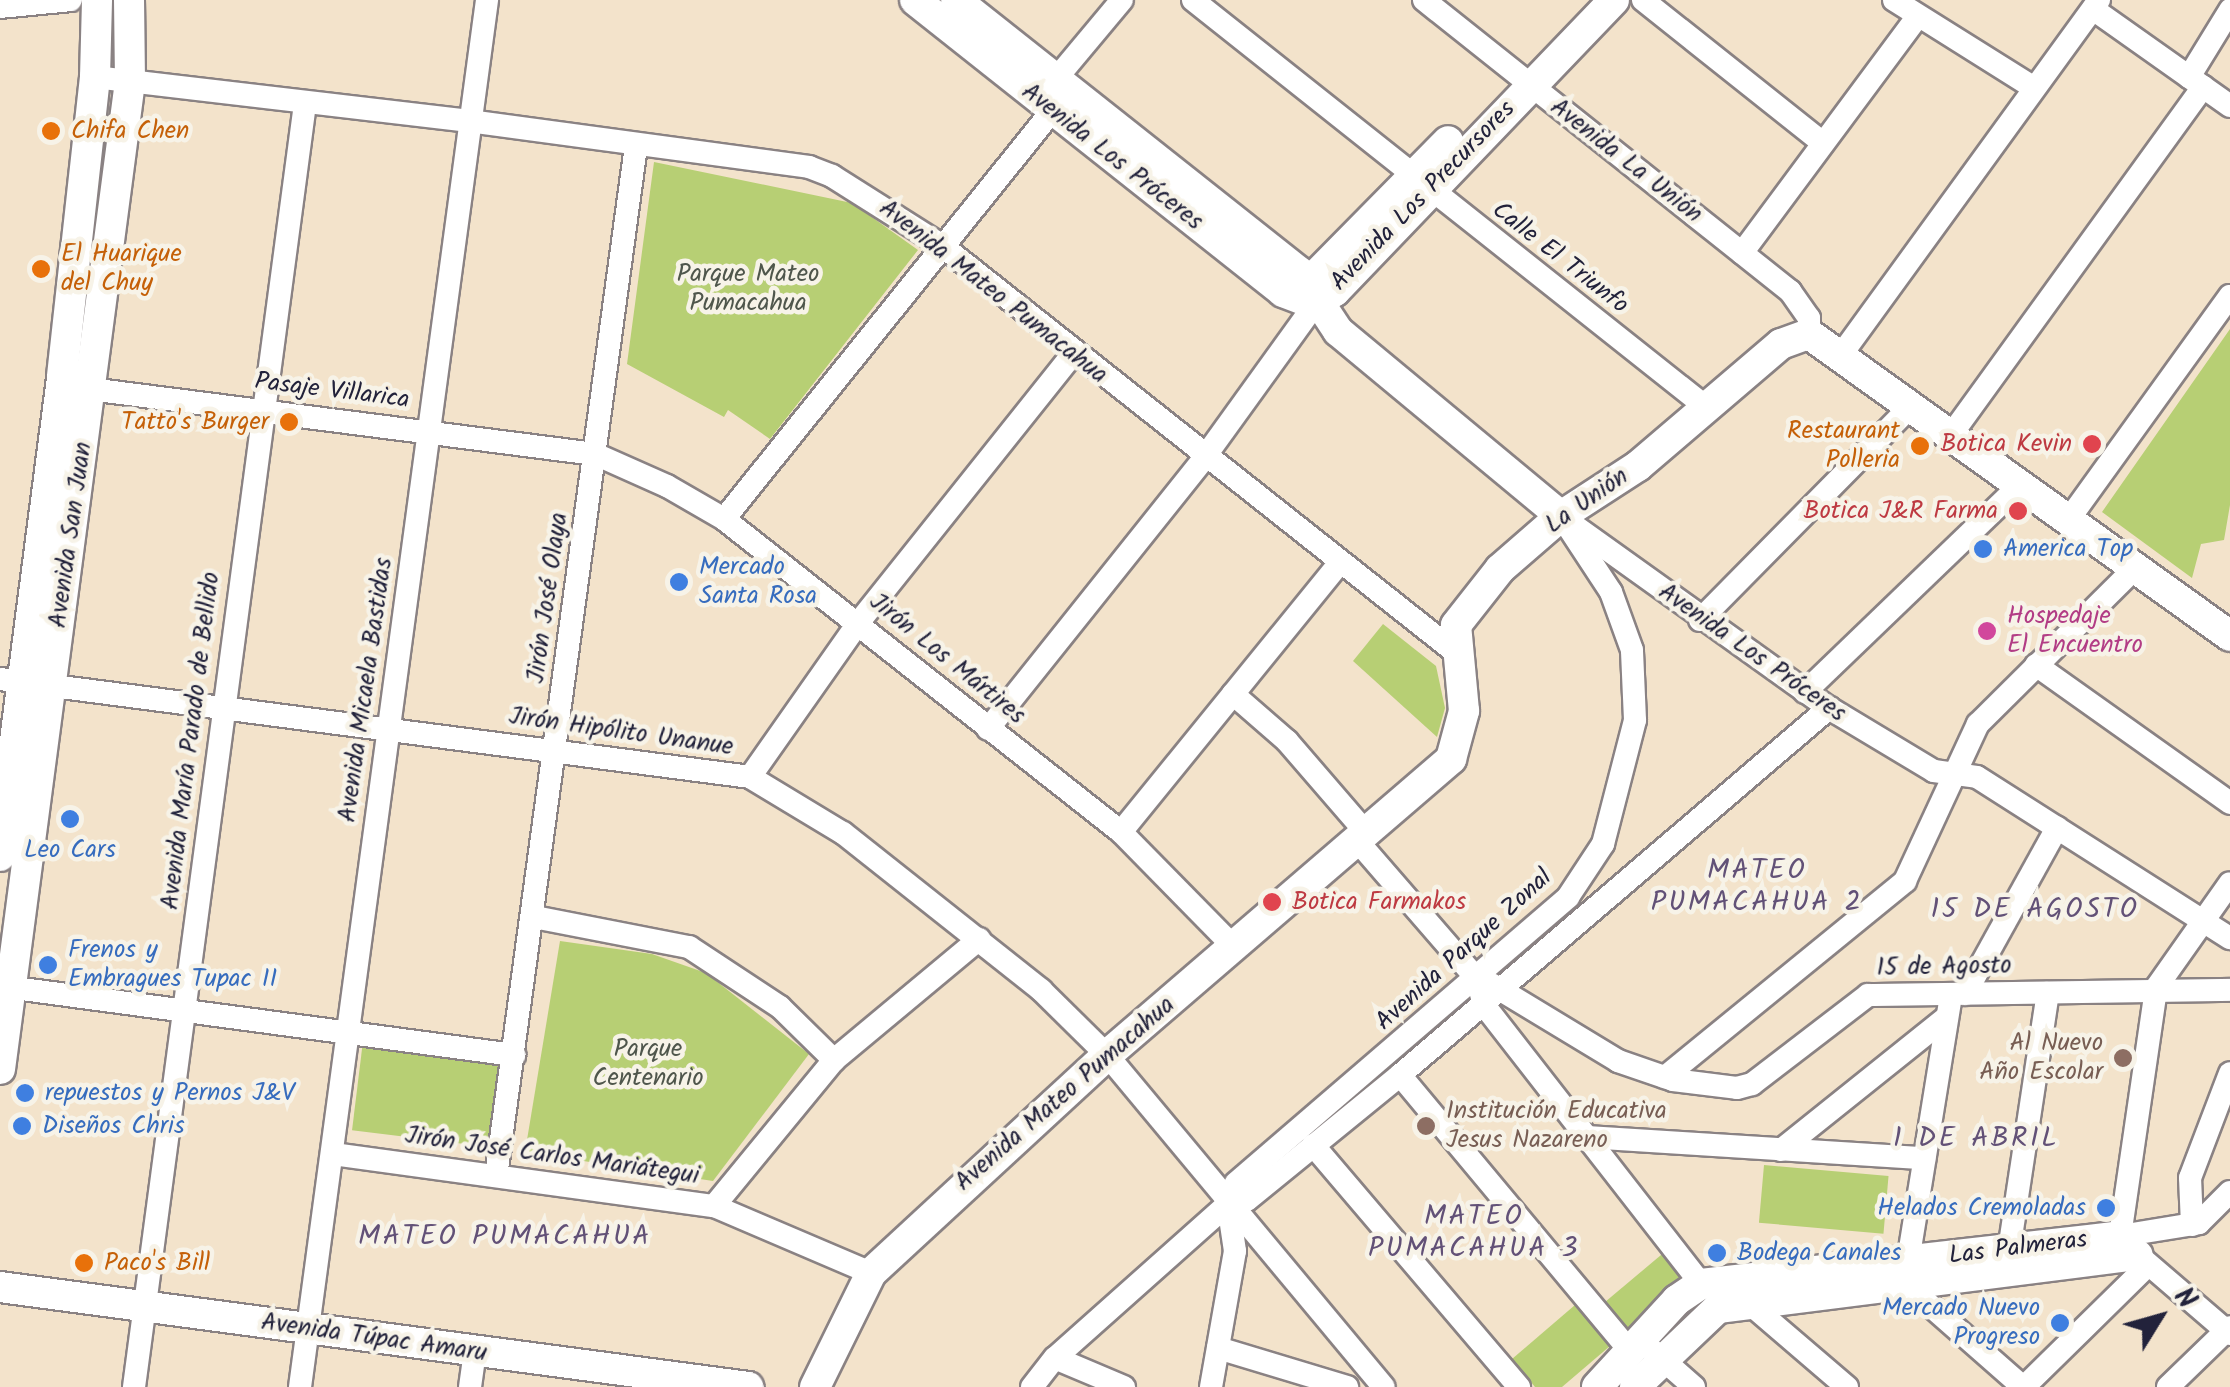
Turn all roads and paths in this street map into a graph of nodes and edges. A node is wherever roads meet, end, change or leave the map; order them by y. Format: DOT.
graph roads {
  1 [pos="71,0"];
  2 [pos="97,0"];
  3 [pos="128,0"];
  4 [pos="487,0"];
  5 [pos="915,0"];
  6 [pos="956,0"];
  7 [pos="1122,0"];
  8 [pos="1194,0"];
  9 [pos="1424,0"];
  10 [pos="1585,0"];
  11 [pos="1614,0"];
  12 [pos="1643,0"];
  13 [pos="1894,0"];
  14 [pos="2096,4"];
  15 [pos="0,8"];
  16 [pos="2230,10"];
  17 [pos="1918,16"];
  18 [pos="95,77"];
  19 [pos="1523,79"];
  20 [pos="1054,80"];
  21 [pos="130,81"];
  22 [pos="2196,82"];
  23 [pos="2031,86"];
  24 [pos="305,102"];
  25 [pos="2230,106"];
  26 [pos="1052,111"];
  27 [pos="468,120"];
  28 [pos="1824,144"];
  29 [pos="636,146"];
  30 [pos="1420,184"];
  31 [pos="941,246"];
  32 [pos="1742,253"];
  33 [pos="2230,296"];
  34 [pos="1315,304"];
  35 [pos="1810,334"];
  36 [pos="1072,355"];
  37 [pos="1840,356"];
  38 [pos="76,387"];
  39 [pos="1911,406"];
  40 [pos="1706,407"];
  41 [pos="264,410"];
  42 [pos="428,431"];
  43 [pos="1950,436"];
  44 [pos="596,454"];
  45 [pos="1204,458"];
  46 [pos="2020,484"];
  47 [pos="1561,516"];
  48 [pos="724,519"];
  49 [pos="2068,519"];
  50 [pos="1340,563"];
  51 [pos="2136,567"];
  52 [pos="1700,620"];
  53 [pos="859,622"];
  54 [pos="2230,636"];
  55 [pos="1454,651"];
  56 [pos="2036,665"];
  57 [pos="24,683"];
  58 [pos="1804,692"];
  59 [pos="1232,694"];
  60 [pos="1829,708"];
  61 [pos="220,713"];
  62 [pos="988,728"];
  63 [pos="390,729"];
  64 [pos="556,751"];
  65 [pos="1451,759"];
  66 [pos="1954,774"];
  67 [pos="750,777"];
  68 [pos="2230,803"];
  69 [pos="2057,828"];
  70 [pos="1121,832"];
  71 [pos="1364,839"];
  72 [pos="0,856"];
  73 [pos="2230,882"];
  74 [pos="534,917"];
  75 [pos="2202,919"];
  76 [pos="2230,938"];
  77 [pos="980,939"];
  78 [pos="1234,947"];
  79 [pos="1477,979"];
  80 [pos="5,987"];
  81 [pos="1505,988"];
  82 [pos="2156,988"];
  83 [pos="2230,990"];
  84 [pos="2048,994"];
  85 [pos="1954,1002"];
  86 [pos="1484,1005"];
  87 [pos="185,1011"];
  88 [pos="348,1032"];
  89 [pos="514,1055"];
  90 [pos="1107,1055"];
  91 [pos="834,1060"];
  92 [pos="0,1069"];
  93 [pos="2230,1074"];
  94 [pos="1400,1075"];
  95 [pos="1665,1077"];
  96 [pos="1586,1138"];
  97 [pos="1313,1145"];
  98 [pos="1781,1150"];
  99 [pos="333,1154"];
  100 [pos="1924,1158"];
  101 [pos="496,1176"];
  102 [pos="2230,1192"];
  103 [pos="1228,1204"];
  104 [pos="714,1206"];
  105 [pos="2192,1224"];
  106 [pos="2009,1250"];
  107 [pos="2135,1252"];
  108 [pos="1899,1270"];
  109 [pos="870,1273"];
  110 [pos="0,1288"];
  111 [pos="1724,1289"];
  112 [pos="146,1306"];
  113 [pos="308,1330"];
  114 [pos="2229,1331"];
  115 [pos="1218,1348"];
  116 [pos="1644,1350"];
  117 [pos="475,1352"];
  118 [pos="1055,1358"];
  119 [pos="1364,1378"];
  120 [pos="1033,1384"];
  121 [pos="134,1387"];
  122 [pos="300,1387"];
  123 [pos="470,1387"];
  124 [pos="748,1387"];
  125 [pos="815,1387"];
  126 [pos="1124,1387"];
  127 [pos="1211,1387"];
  128 [pos="1347,1387"];
  129 [pos="1384,1387"];
  130 [pos="1519,1387"];
  131 [pos="1597,1387"];
  132 [pos="1635,1387"];
  133 [pos="1694,1387"];
  134 [pos="1846,1387"];
  135 [pos="2024,1387"];
  136 [pos="2168,1387"];
  1 -- 15 [label="street"];
  2 -- 18 [label="street, Avenida San Juan"];
  3 -- 21 [label="street, Avenida San Juan"];
  4 -- 27 [label="street, Avenida Micaela Bastidas"];
  5 -- 26 [label="street, Avenida Los Próceres"];
  6 -- 20 [label="street, Avenida Los Próceres"];
  7 -- 20 [label="street"];
  8 -- 30 [label="street, Calle El Triunfo"];
  9 -- 19 [label="street, Avenida La Unión"];
  10 -- 19 [label="street, Avenida Los Precursores"];
  11 -- 19 [label="street, Avenida Los Precursores"];
  12 -- 28 [label="street"];
  13 -- 17 [label="street"];
  14 -- 22 [label="street"];
  14 -- 23 [label="street"];
  16 -- 22 [label="street"];
  17 -- 23 [label="street"];
  17 -- 28 [label="street"];
  18 -- 21 [label="street, Avenida Mateo Pumacahua"];
  18 -- 38 [label="street, Avenida San Juan"];
  19 -- 30 [label="street, Avenida Los Precursores"];
  19 -- 32 [label="street, Avenida La Unión"];
  20 -- 34 [label="street, Avenida Los Próceres"];
  21 -- 24 [label="street, Avenida Mateo Pumacahua"];
  21 -- 38 [label="street, Avenida San Juan"];
  22 -- 25 [label="street"];
  22 -- 43 [label="street"];
  23 -- 37 [label="street"];
  24 -- 27 [label="street, Avenida Mateo Pumacahua"];
  24 -- 41 [label="street, Avenida María Parado de Bellido"];
  26 -- 31 [label="street"];
  26 -- 34 [label="street, Avenida Los Próceres"];
  27 -- 29 [label="street, Avenida Mateo Pumacahua"];
  27 -- 42 [label="street, Avenida Micaela Bastidas"];
  28 -- 32 [label="street"];
  29 -- 31 [label="street, Avenida Mateo Pumacahua"];
  29 -- 44 [label="street, Jirón José Olaya"];
  30 -- 34 [label="street, Avenida Los Precursores"];
  30 -- 40 [label="street, Calle El Triunfo"];
  31 -- 36 [label="street, Avenida Mateo Pumacahua"];
  31 -- 48 [label="street"];
  32 -- 35 [label="street, Avenida La Unión"];
  33 -- 49 [label="street"];
  34 -- 45 [label="street, Avenida Los Precursores"];
  34 -- 47 [label="street, Avenida Los Próceres"];
  35 -- 37 [label="street"];
  35 -- 40 [label="street, La Unión"];
  36 -- 45 [label="street, Avenida Mateo Pumacahua"];
  36 -- 53 [label="street"];
  37 -- 39 [label="street"];
  38 -- 41 [label="street, Pasaje Villarica"];
  38 -- 57 [label="street, Avenida San Juan"];
  39 -- 43 [label="street"];
  39 -- 52 [label="street"];
  40 -- 47 [label="street, La Unión"];
  41 -- 42 [label="street, Pasaje Villarica"];
  41 -- 61 [label="street, Avenida María Parado de Bellido"];
  42 -- 44 [label="street, Pasaje Villarica"];
  42 -- 63 [label="street, Avenida Micaela Bastidas"];
  43 -- 46 [label="street"];
  44 -- 48 [label="street, Jirón Los Mártires"];
  44 -- 64 [label="street, Jirón José Olaya"];
  45 -- 50 [label="street, Avenida Mateo Pumacahua"];
  45 -- 62 [label="street, Avenida Los Precursores"];
  46 -- 49 [label="street"];
  46 -- 58 [label="street"];
  47 -- 52 [label="street, Avenida Los Próceres"];
  47 -- 55 [label="street, La Unión"];
  47 -- 79 [label="street, Avenida Parque Zonal"];
  48 -- 53 [label="street, Jirón Los Mártires"];
  49 -- 51 [label="street"];
  50 -- 55 [label="street, Avenida Mateo Pumacahua"];
  50 -- 59 [label="street"];
  51 -- 54 [label="street"];
  51 -- 56 [label="street"];
  52 -- 58 [label="street, Avenida Los Próceres"];
  53 -- 62 [label="street, Jirón Los Mártires"];
  53 -- 67 [label="street"];
  55 -- 65 [label="street, La Unión"];
  56 -- 66 [label="street"];
  56 -- 68 [label="street"];
  57 -- 61 [label="street, Jirón Hipólito Unanue"];
  57 -- 72 [label="street, Avenida San Juan"];
  57 -- 80 [label="street, Avenida San Juan"];
  58 -- 60 [label="street, Avenida Los Próceres"];
  59 -- 70 [label="street"];
  59 -- 71 [label="street"];
  60 -- 66 [label="street, Avenida Los Próceres"];
  60 -- 81 [label="street, Avenida Parque Zonal"];
  61 -- 63 [label="street, Jirón Hipólito Unanue"];
  61 -- 87 [label="street, Avenida María Parado de Bellido"];
  62 -- 70 [label="street, Jirón Los Mártires"];
  63 -- 64 [label="street, Jirón Hipólito Unanue"];
  63 -- 88 [label="street, Avenida Micaela Bastidas"];
  64 -- 67 [label="street, Jirón Hipólito Unanue"];
  64 -- 74 [label="street, Jirón José Olaya"];
  65 -- 71 [label="street, Avenida Mateo Pumacahua"];
  66 -- 69 [label="street, Avenida Los Próceres"];
  66 -- 95 [label="street"];
  67 -- 77 [label="street, Jirón Hipólito Unanue"];
  69 -- 75 [label="street, Avenida Los Próceres"];
  69 -- 85 [label="street"];
  70 -- 78 [label="street, Jirón Los Mártires"];
  71 -- 78 [label="street, Avenida Mateo Pumacahua"];
  71 -- 79 [label="street"];
  73 -- 75 [label="street"];
  74 -- 89 [label="street, Jirón José Olaya"];
  74 -- 91 [label="street"];
  75 -- 76 [label="street, Avenida Los Próceres"];
  75 -- 82 [label="street"];
  77 -- 90 [label="street, Jirón Hipólito Unanue"];
  77 -- 91 [label="street"];
  78 -- 90 [label="street, Avenida Mateo Pumacahua"];
  79 -- 81 [label="street, 15 de Agosto"];
  79 -- 86 [label="street"];
  79 -- 103 [label="street, Avenida Parque Zonal"];
  80 -- 87 [label="street"];
  80 -- 92 [label="street, Avenida San Juan"];
  81 -- 86 [label="street, Avenida Parque Zonal"];
  81 -- 95 [label="street, 15 de Agosto"];
  82 -- 83 [label="street, 15 de Agosto"];
  82 -- 84 [label="street, 15 de Agosto"];
  82 -- 107 [label="street"];
  84 -- 85 [label="street, 15 de Agosto"];
  84 -- 106 [label="street"];
  85 -- 95 [label="street, 15 de Agosto"];
  85 -- 98 [label="street"];
  85 -- 100 [label="street"];
  86 -- 94 [label="street, Avenida Parque Zonal"];
  86 -- 96 [label="street"];
  87 -- 88 [label="street"];
  87 -- 112 [label="street, Avenida María Parado de Bellido"];
  88 -- 89 [label="street"];
  88 -- 99 [label="street, Avenida Micaela Bastidas"];
  89 -- 101 [label="street, Jirón José Olaya"];
  90 -- 103 [label="street, Jirón Hipólito Unanue"];
  90 -- 109 [label="street, Avenida Mateo Pumacahua"];
  91 -- 104 [label="street"];
  93 -- 105 [label="street"];
  94 -- 97 [label="street, Avenida Parque Zonal"];
  94 -- 116 [label="street"];
  96 -- 98 [label="street"];
  96 -- 111 [label="street"];
  97 -- 103 [label="street, Avenida Parque Zonal"];
  97 -- 130 [label="street"];
  98 -- 100 [label="street"];
  99 -- 101 [label="street, Jirón José Carlos Mariátegui"];
  99 -- 113 [label="street, Avenida Micaela Bastidas"];
  100 -- 108 [label="street"];
  101 -- 104 [label="street, Jirón José Carlos Mariátegui"];
  102 -- 105 [label="street"];
  103 -- 115 [label="street"];
  103 -- 118 [label="street, Avenida Parque Zonal"];
  103 -- 119 [label="street, Jirón Hipólito Unanue"];
  104 -- 109 [label="street, Jirón José Carlos Mariátegui"];
  105 -- 107 [label="street, Las Palmeras"];
  106 -- 107 [label="street, Las Palmeras"];
  106 -- 108 [label="street, Las Palmeras"];
  107 -- 108 [label="street"];
  107 -- 114 [label="street"];
  107 -- 135 [label="street"];
  108 -- 111 [label="street, Las Palmeras"];
  108 -- 135 [label="street"];
  109 -- 125 [label="street, Avenida Mateo Pumacahua"];
  110 -- 112 [label="street, Avenida Túpac Amaru"];
  111 -- 116 [label="street"];
  111 -- 116 [label="street, Las Palmeras"];
  111 -- 134 [label="street"];
  112 -- 113 [label="street, Avenida Túpac Amaru"];
  112 -- 121 [label="street, Avenida María Parado de Bellido"];
  113 -- 117 [label="street, Avenida Túpac Amaru"];
  113 -- 122 [label="street, Avenida Micaela Bastidas"];
  114 -- 136 [label="street"];
  115 -- 127 [label="street"];
  115 -- 128 [label="street"];
  116 -- 131 [label="street"];
  116 -- 132 [label="street"];
  116 -- 133 [label="street"];
  117 -- 123 [label="street"];
  117 -- 124 [label="street, Avenida Túpac Amaru"];
  118 -- 120 [label="street, Avenida Parque Zonal"];
  118 -- 126 [label="street"];
  119 -- 129 [label="street, Jirón Hipólito Unanue"];
}
